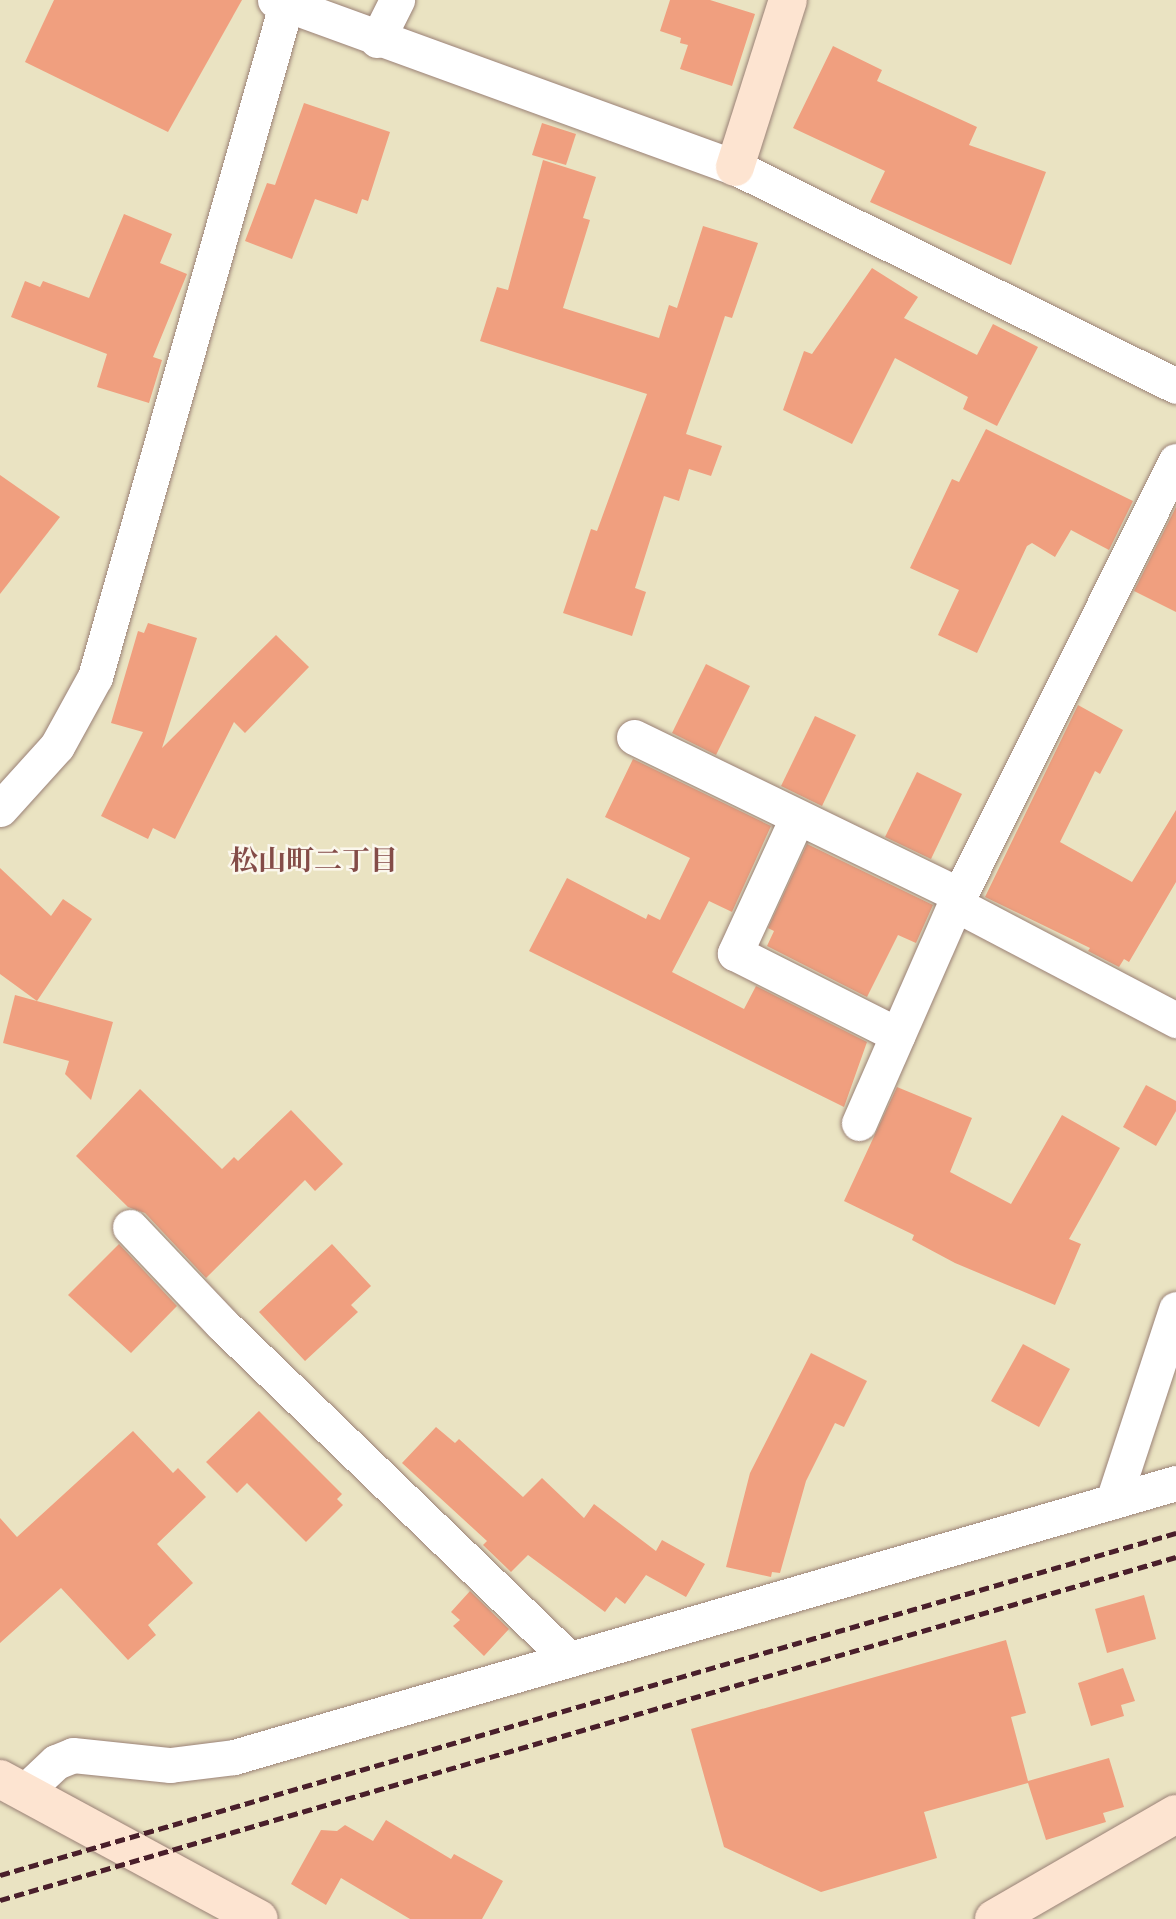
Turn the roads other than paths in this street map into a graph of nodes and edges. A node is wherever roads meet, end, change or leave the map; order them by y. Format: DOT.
graph roads {
  1 [pos="397,0"];
  2 [pos="788,0"];
  3 [pos="281,3"];
  4 [pos="377,40"];
  5 [pos="736,167"];
  6 [pos="1176,386"];
  7 [pos="1176,461"];
  8 [pos="634,737"];
  9 [pos="0,808"];
  10 [pos="797,818"];
  11 [pos="957,899"];
  12 [pos="1176,1020"];
  13 [pos="898,1035"];
  14 [pos="859,1123"];
  15 [pos="130,1227"];
  16 [pos="1176,1309"];
  17 [pos="1176,1483"];
  18 [pos="1113,1501"];
  19 [pos="568,1658"];
  20 [pos="12,1786"];
  21 [pos="1173,1824"];
  22 [pos="259,1919"];
  23 [pos="994,1919"];
  1 -- 4 [label="street"];
  2 -- 5 [label="street"];
  3 -- 4 [label="street"];
  3 -- 9 [label="street"];
  4 -- 5 [label="street"];
  5 -- 6 [label="street"];
  7 -- 11 [label="street"];
  8 -- 10 [label="street"];
  10 -- 11 [label="street"];
  10 -- 13 [label="street"];
  11 -- 12 [label="street"];
  11 -- 13 [label="street"];
  13 -- 14 [label="street"];
  15 -- 19 [label="street"];
  16 -- 18 [label="street"];
  17 -- 18 [label="street"];
  18 -- 19 [label="street"];
  19 -- 20 [label="street"];
  20 -- 22 [label="street"];
  21 -- 23 [label="street"];
}
